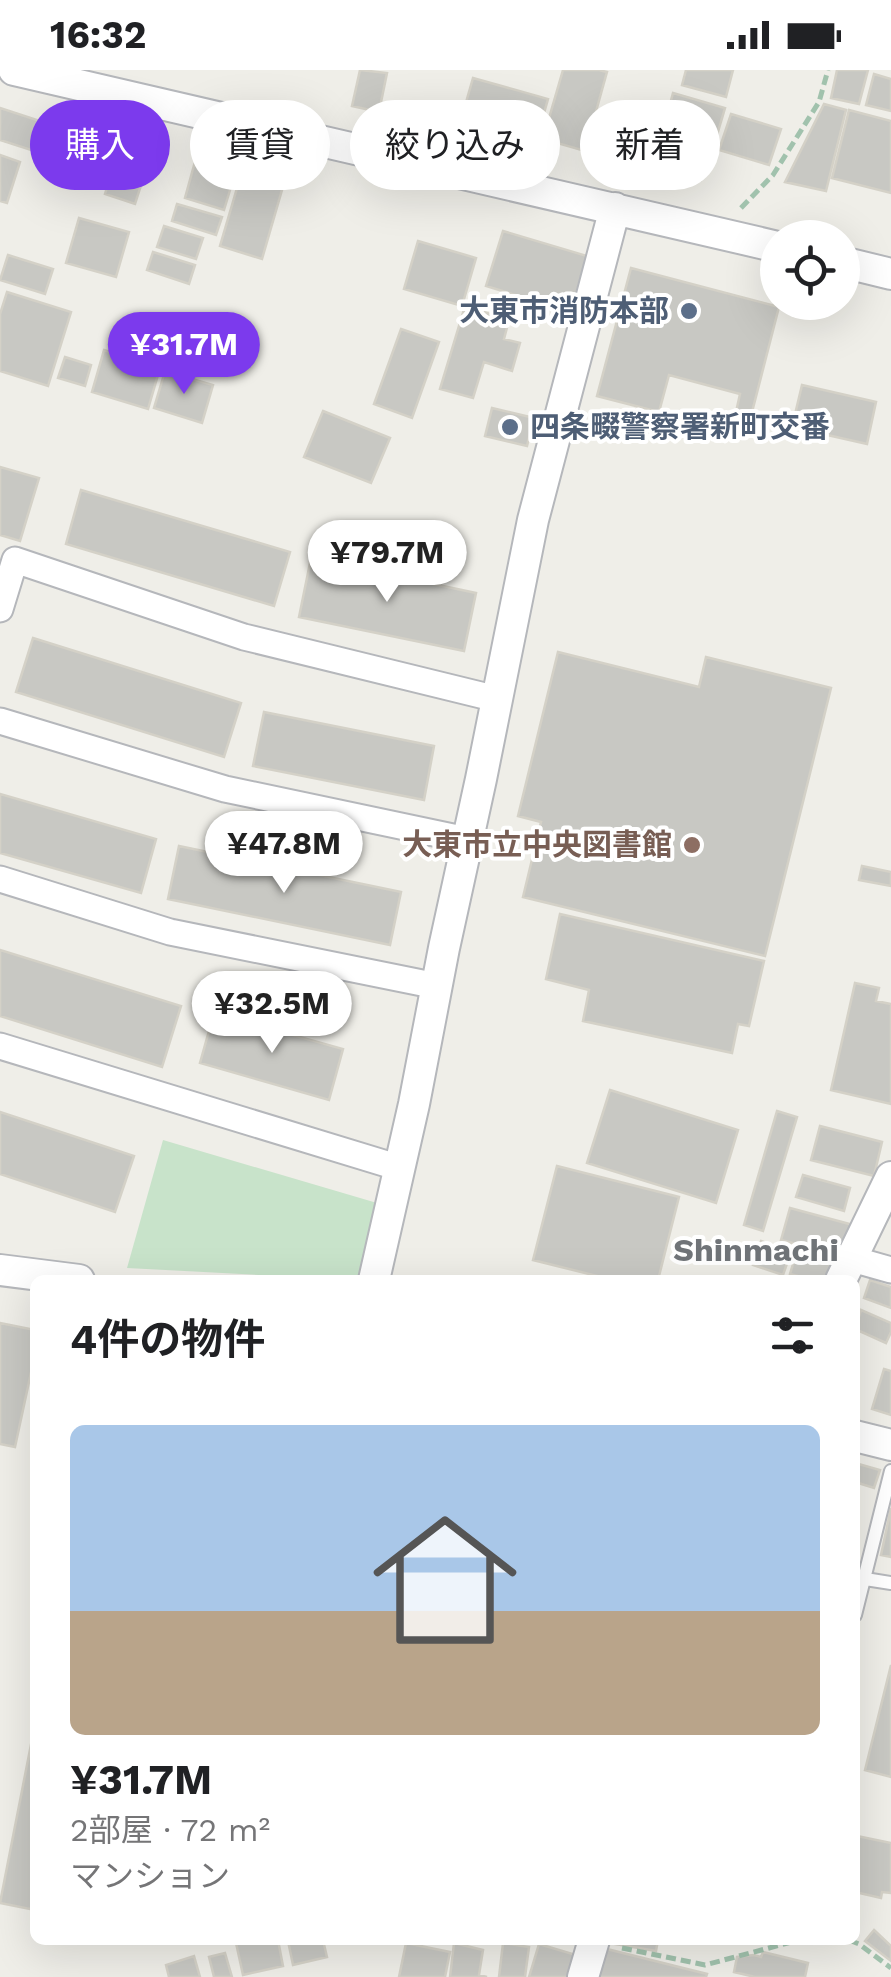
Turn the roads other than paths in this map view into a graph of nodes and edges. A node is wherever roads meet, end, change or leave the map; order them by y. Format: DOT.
graph roads {
  1 [pos="14,70"];
  2 [pos="616,208"];
  3 [pos="760,242"];
  4 [pos="860,266"];
  5 [pos="891,274"];
  6 [pos="0,610"];
  7 [pos="497,699"];
  8 [pos="0,721"];
  9 [pos="468,840"];
  10 [pos="0,879"];
  11 [pos="436,986"];
  12 [pos="0,1046"];
  13 [pos="400,1168"];
  14 [pos="891,1177"];
  15 [pos="0,1270"];
  16 [pos="847,1270"];
  17 [pos="891,1270"];
  18 [pos="40,1275"];
  19 [pos="375,1275"];
  20 [pos="860,1437"];
  21 [pos="891,1446"];
  22 [pos="891,1471"];
  23 [pos="860,1575"];
  24 [pos="860,1578"];
  25 [pos="891,1583"];
  26 [pos="592,1945"];
  27 [pos="583,1977"];
  1 -- 2 [label="street"];
  2 -- 3 [label="street"];
  2 -- 7 [label="street"];
  4 -- 5 [label="street"];
  6 -- 7 [label="street"];
  7 -- 9 [label="street"];
  8 -- 9 [label="street"];
  9 -- 11 [label="street"];
  10 -- 11 [label="street"];
  11 -- 13 [label="street"];
  12 -- 13 [label="street"];
  13 -- 19 [label="street"];
  14 -- 16 [label="street"];
  15 -- 18 [label="street"];
  16 -- 17 [label="street"];
  20 -- 21 [label="street"];
  22 -- 23 [label="lane"];
  24 -- 25 [label="lane"];
  26 -- 27 [label="street"];
}
